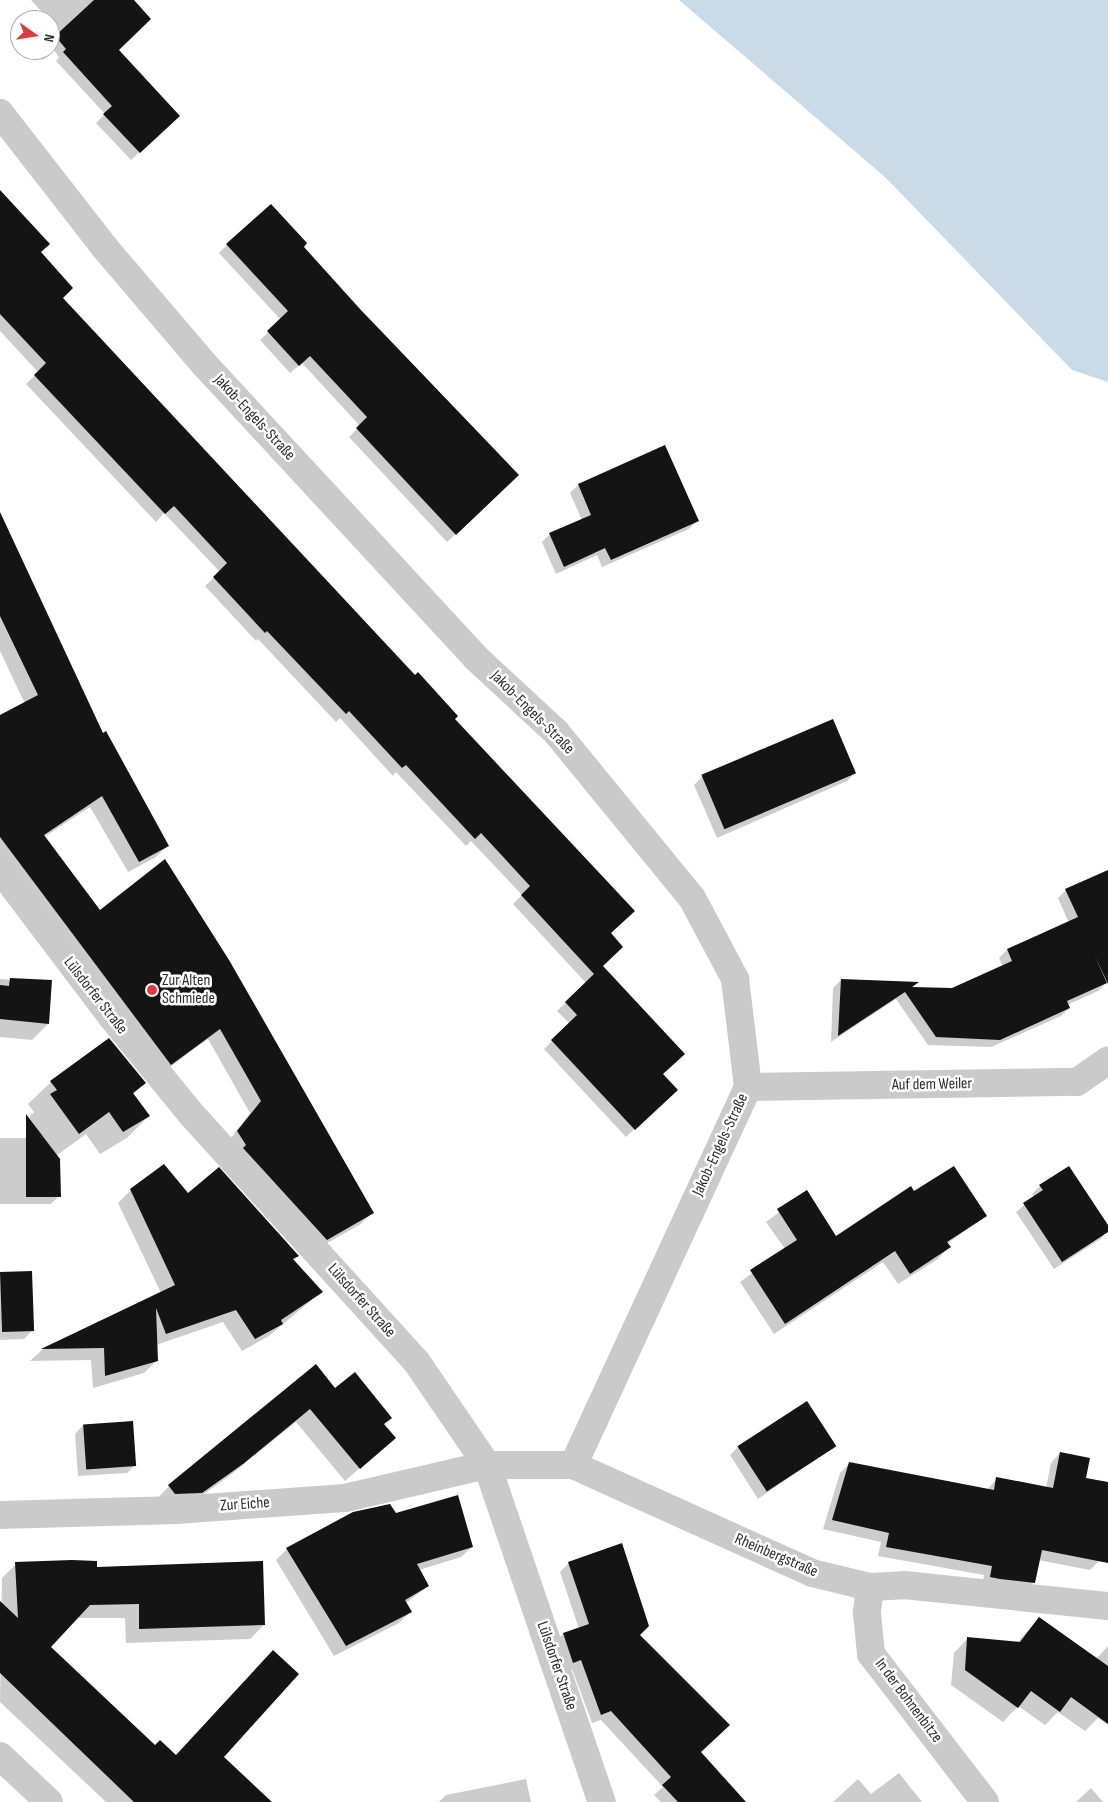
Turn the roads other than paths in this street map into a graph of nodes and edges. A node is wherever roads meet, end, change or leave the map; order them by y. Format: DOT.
graph roads {
  1 [pos="0,114"];
  2 [pos="0,869"];
  3 [pos="1108,1060"];
  4 [pos="748,1087"];
  5 [pos="487,1465"];
  6 [pos="573,1465"];
  7 [pos="0,1515"];
  8 [pos="870,1587"];
  9 [pos="1108,1606"];
  10 [pos="0,1756"];
  11 [pos="49,1802"];
  12 [pos="602,1802"];
  13 [pos="985,1802"];
  1 -- 4 [label="street, Jakob-Engels-Straße"];
  2 -- 5 [label="street, Lülsdorfer Straße"];
  3 -- 4 [label="street, Auf dem Weiler"];
  4 -- 6 [label="street, Jakob-Engels-Straße"];
  5 -- 6 [label="street, Rheinbergstraße"];
  5 -- 7 [label="street, Zur Eiche"];
  5 -- 12 [label="street, Lülsdorfer Straße"];
  6 -- 8 [label="street, Rheinbergstraße"];
  8 -- 9 [label="street, Rheinbergstraße"];
  8 -- 13 [label="street, In der Bohnenbitze"];
  10 -- 11 [label="street"];
}
